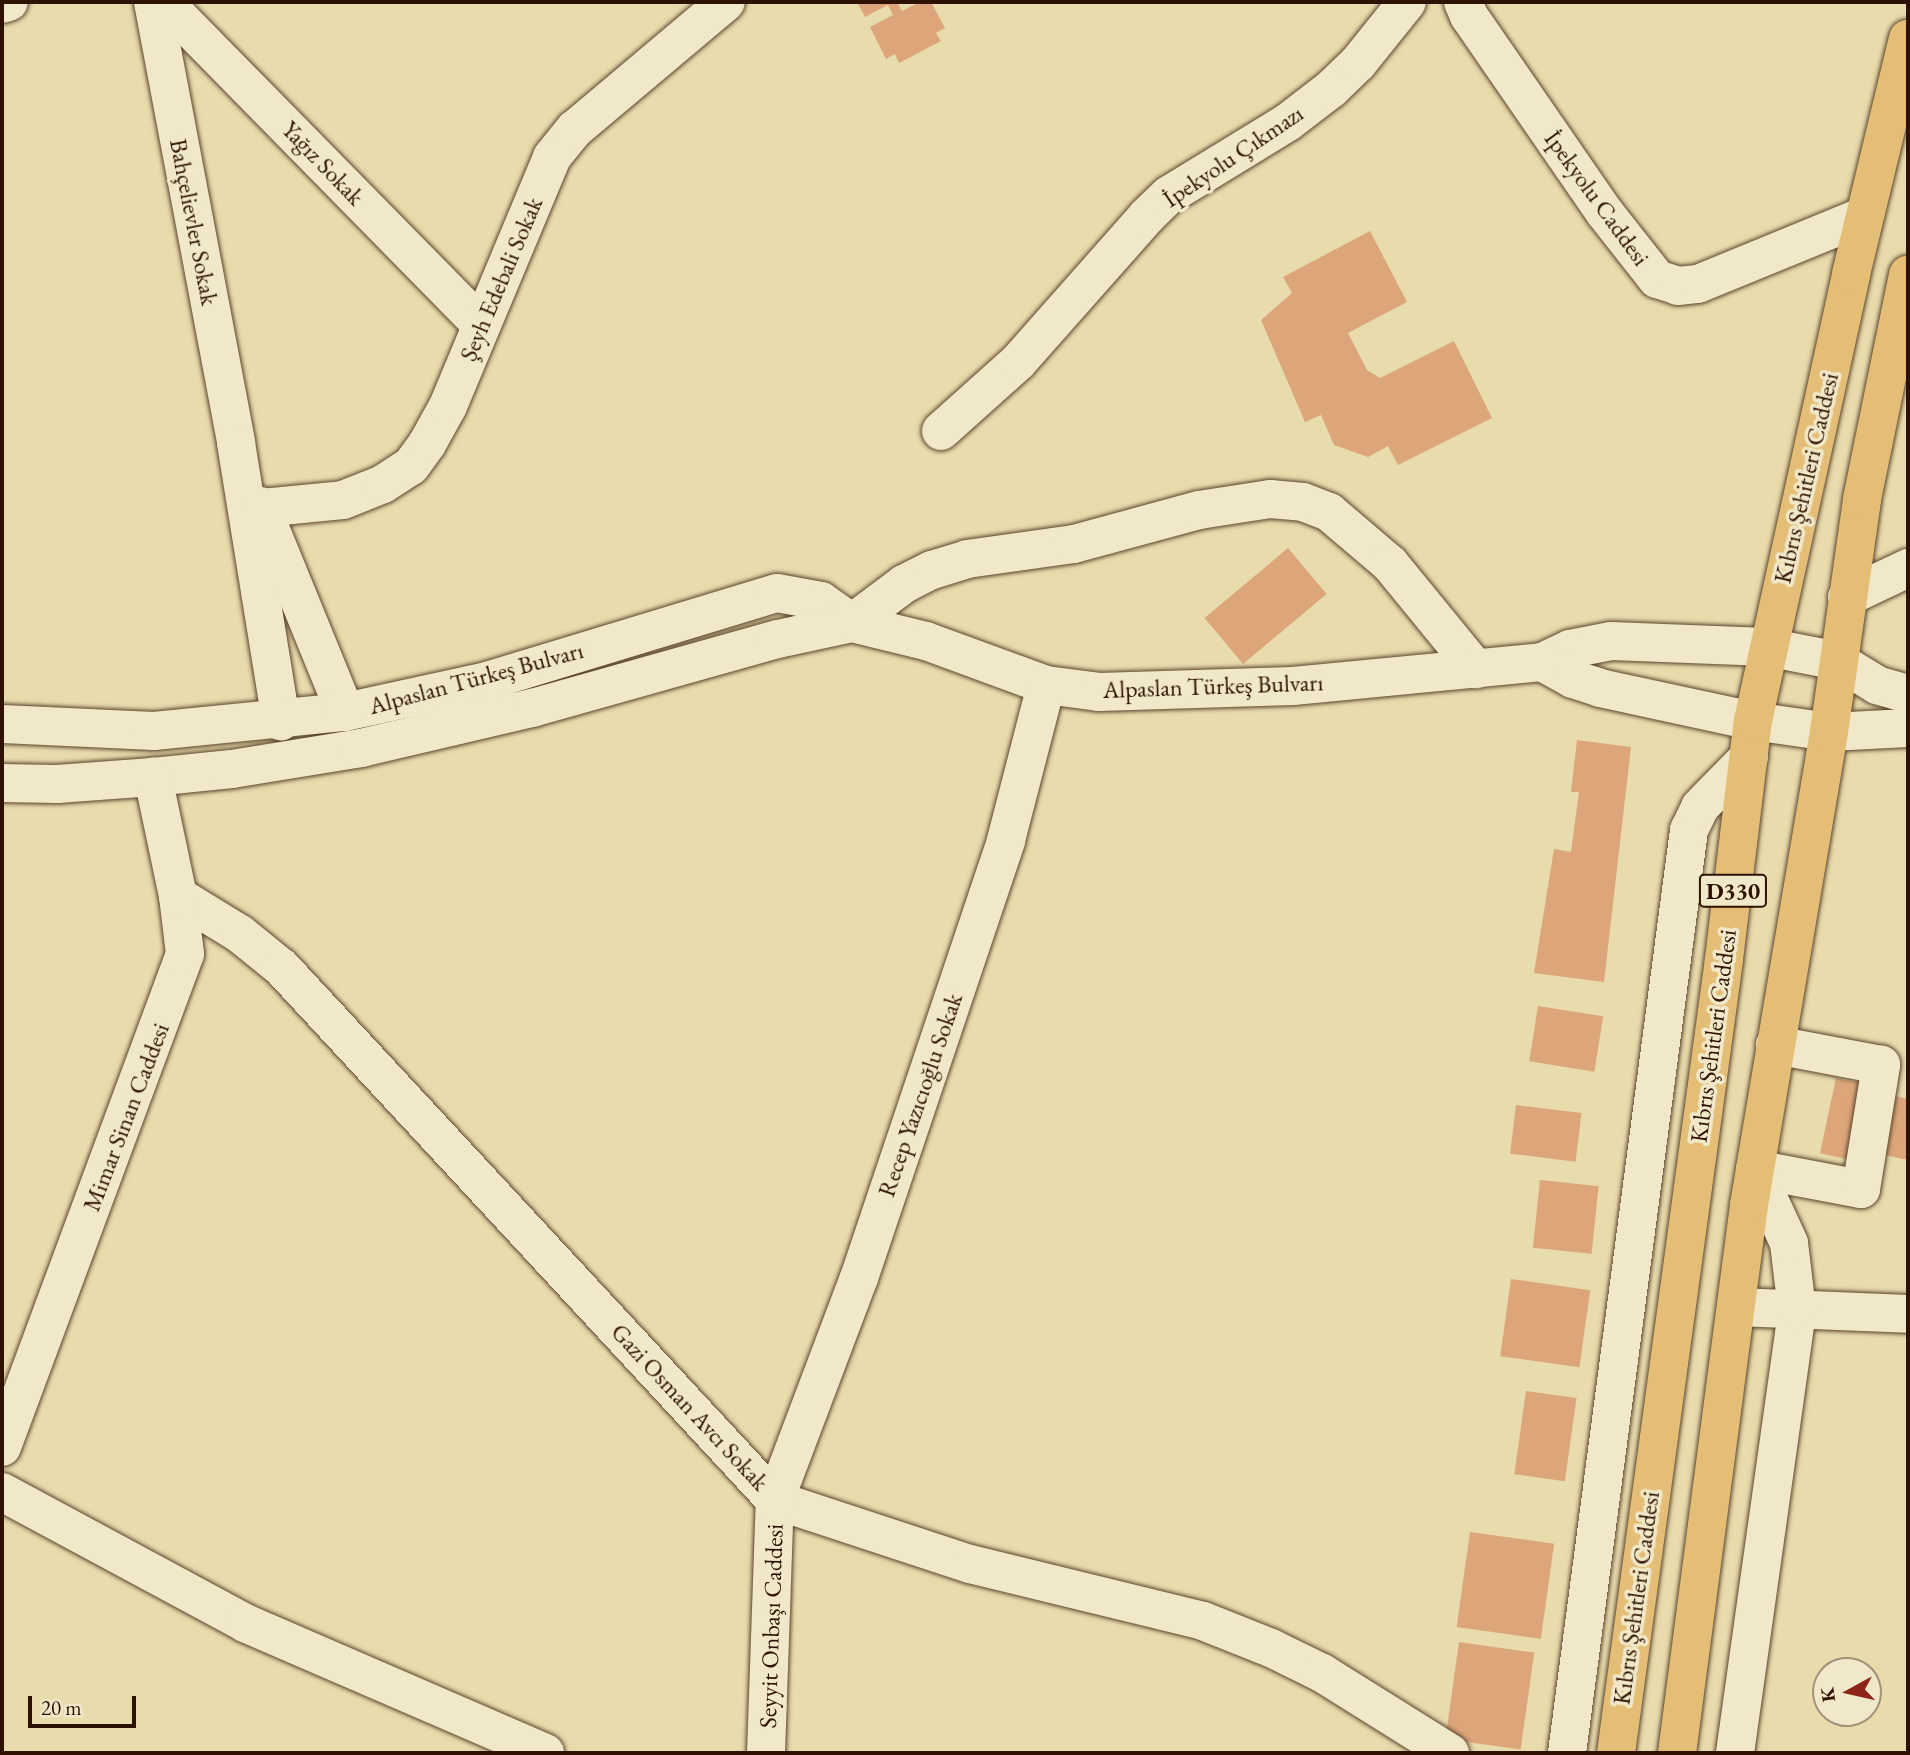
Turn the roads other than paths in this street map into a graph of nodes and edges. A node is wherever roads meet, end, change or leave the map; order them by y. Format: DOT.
graph roads {
  1 [pos="9,2"];
  2 [pos="153,2"];
  3 [pos="164,2"];
  4 [pos="1407,2"];
  5 [pos="1463,2"];
  6 [pos="2,4"];
  7 [pos="715,5"];
  8 [pos="1908,39"];
  9 [pos="1864,216"];
  10 [pos="1908,275"];
  11 [pos="481,325"];
  12 [pos="942,431"];
  13 [pos="236,443"];
  14 [pos="262,508"];
  15 [pos="1908,568"];
  16 [pos="1847,597"];
  17 [pos="852,623"];
  18 [pos="1768,647"];
  19 [pos="1838,661"];
  20 [pos="1542,662"];
  21 [pos="1476,669"];
  22 [pos="1046,685"];
  23 [pos="1908,694"];
  24 [pos="345,712"];
  25 [pos="281,721"];
  26 [pos="2,724"];
  27 [pos="1908,728"];
  28 [pos="1829,732"];
  29 [pos="1751,739"];
  30 [pos="153,777"];
  31 [pos="2,783"];
  32 [pos="178,896"];
  33 [pos="1775,1045"];
  34 [pos="1755,1170"];
  35 [pos="1737,1307"];
  36 [pos="1797,1310"];
  37 [pos="1908,1314"];
  38 [pos="2,1447"];
  39 [pos="2,1492"];
  40 [pos="775,1500"];
  41 [pos="545,1753"];
  42 [pos="766,1753"];
  43 [pos="1450,1753"];
  44 [pos="1567,1753"];
  45 [pos="1616,1753"];
  46 [pos="1677,1753"];
  47 [pos="1735,1753"];
  1 -- 6 [label="street"];
  2 -- 13 [label="street, Bahçelievler Sokak"];
  3 -- 11 [label="street, Yağız Sokak"];
  4 -- 12 [label="street, İpekyolu Çıkmazı"];
  5 -- 9 [label="street, İpekyolu Caddesi"];
  7 -- 11 [label="street, Şeyh Edebali Sokak"];
  8 -- 9 [label="highway, Kıbrıs Şehitleri Caddesi / D330"];
  9 -- 18 [label="highway, Kıbrıs Şehitleri Caddesi / D330"];
  10 -- 16 [label="highway, D330"];
  11 -- 14 [label="street, Şeyh Edebali Sokak"];
  13 -- 14 [label="street"];
  13 -- 25 [label="street"];
  14 -- 24 [label="street"];
  15 -- 16 [label="street"];
  16 -- 19 [label="highway, D330"];
  17 -- 21 [label="street"];
  17 -- 22 [label="street, Alpaslan Türkeş Bulvarı"];
  17 -- 24 [label="street, Alpaslan Türkeş Bulvarı"];
  17 -- 30 [label="street, Alpaslan Türkeş Bulvarı"];
  18 -- 19 [label="street, Alpaslan Türkeş Bulvarı"];
  18 -- 20 [label="street, Alpaslan Türkeş Bulvarı"];
  18 -- 29 [label="highway, Kıbrıs Şehitleri Caddesi / D330"];
  19 -- 23 [label="street"];
  19 -- 28 [label="highway, D330"];
  20 -- 21 [label="street, Alpaslan Türkeş Bulvarı"];
  20 -- 29 [label="street"];
  21 -- 22 [label="street, Alpaslan Türkeş Bulvarı"];
  22 -- 40 [label="street, Recep Yazıcıoğlu Sokak"];
  24 -- 25 [label="street, Alpaslan Türkeş Bulvarı"];
  25 -- 26 [label="street, Alpaslan Türkeş Bulvarı"];
  27 -- 28 [label="street"];
  28 -- 29 [label="street"];
  28 -- 33 [label="highway, D330"];
  29 -- 44 [label="street"];
  29 -- 45 [label="highway, Kıbrıs Şehitleri Caddesi / D330"];
  30 -- 31 [label="street, Alpaslan Türkeş Bulvarı"];
  30 -- 32 [label="street, Mimar Sinan Caddesi"];
  32 -- 38 [label="street, Mimar Sinan Caddesi"];
  32 -- 40 [label="street, Gazi Osman Avcı Sokak"];
  33 -- 34 [label="highway, D330"];
  33 -- 34 [label="street"];
  34 -- 35 [label="highway, D330"];
  34 -- 36 [label="street"];
  35 -- 36 [label="street"];
  35 -- 46 [label="highway, D330"];
  36 -- 37 [label="street"];
  36 -- 47 [label="street"];
  39 -- 41 [label="street"];
  40 -- 42 [label="street, Seyyit Onbaşı Caddesi"];
  40 -- 43 [label="street, Gazi Osman Avcı Sokak"];
}
